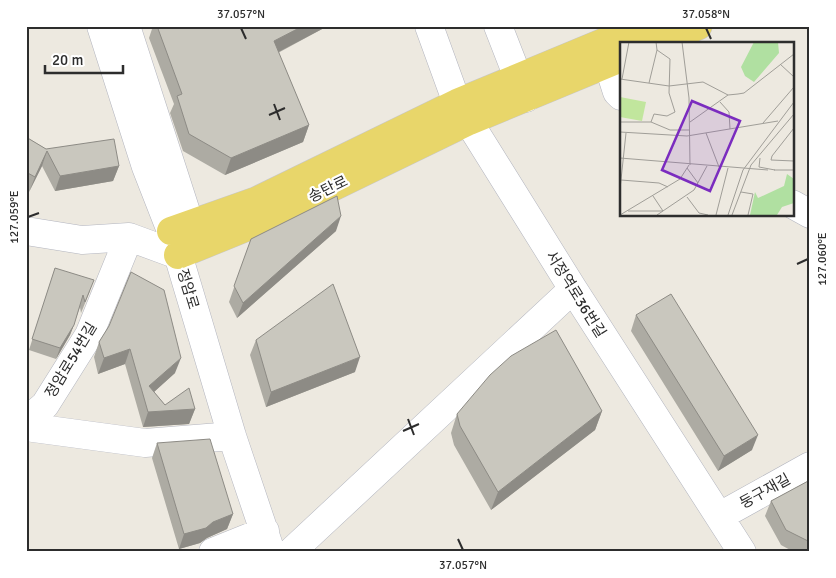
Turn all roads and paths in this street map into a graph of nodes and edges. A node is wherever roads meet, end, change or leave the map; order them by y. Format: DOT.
graph roads {
  1 [pos="102,26"];
  2 [pos="126,26"];
  3 [pos="429,26"];
  4 [pos="498,26"];
  5 [pos="643,26"];
  6 [pos="698,26"];
  7 [pos="661,42"];
  8 [pos="615,61"];
  9 [pos="522,88"];
  10 [pos="620,95"];
  11 [pos="463,112"];
  12 [pos="794,205"];
  13 [pos="810,214"];
  14 [pos="26,231"];
  15 [pos="129,237"];
  16 [pos="184,240"];
  17 [pos="573,289"];
  18 [pos="26,421"];
  19 [pos="26,427"];
  20 [pos="232,436"];
  21 [pos="810,466"];
  22 [pos="720,516"];
  23 [pos="268,541"];
  24 [pos="214,552"];
  25 [pos="291,552"];
  26 [pos="742,552"];
  1 -- 16 [label="street, 정암로"];
  2 -- 16 [label="street"];
  3 -- 11 [label="street, 서정역로36번길"];
  4 -- 9 [label="street"];
  5 -- 9 [label="main road, 송탄로"];
  6 -- 7 [label="main road"];
  8 -- 9 [label="main road, 송탄로"];
  8 -- 10 [label="street"];
  9 -- 11 [label="main road, 송탄로"];
  11 -- 16 [label="main road, 송탄로"];
  11 -- 17 [label="street, 서정역로36번길"];
  12 -- 13 [label="street"];
  14 -- 15 [label="street"];
  15 -- 16 [label="street"];
  15 -- 18 [label="street, 정암로54번길"];
  16 -- 20 [label="street, 정암로"];
  17 -- 22 [label="street, 서정역로36번길"];
  17 -- 25 [label="street"];
  19 -- 20 [label="street"];
  20 -- 23 [label="street, 정암로"];
  21 -- 22 [label="street, 둥구재길"];
  22 -- 26 [label="street, 서정역로36번길"];
  23 -- 24 [label="street"];
}
